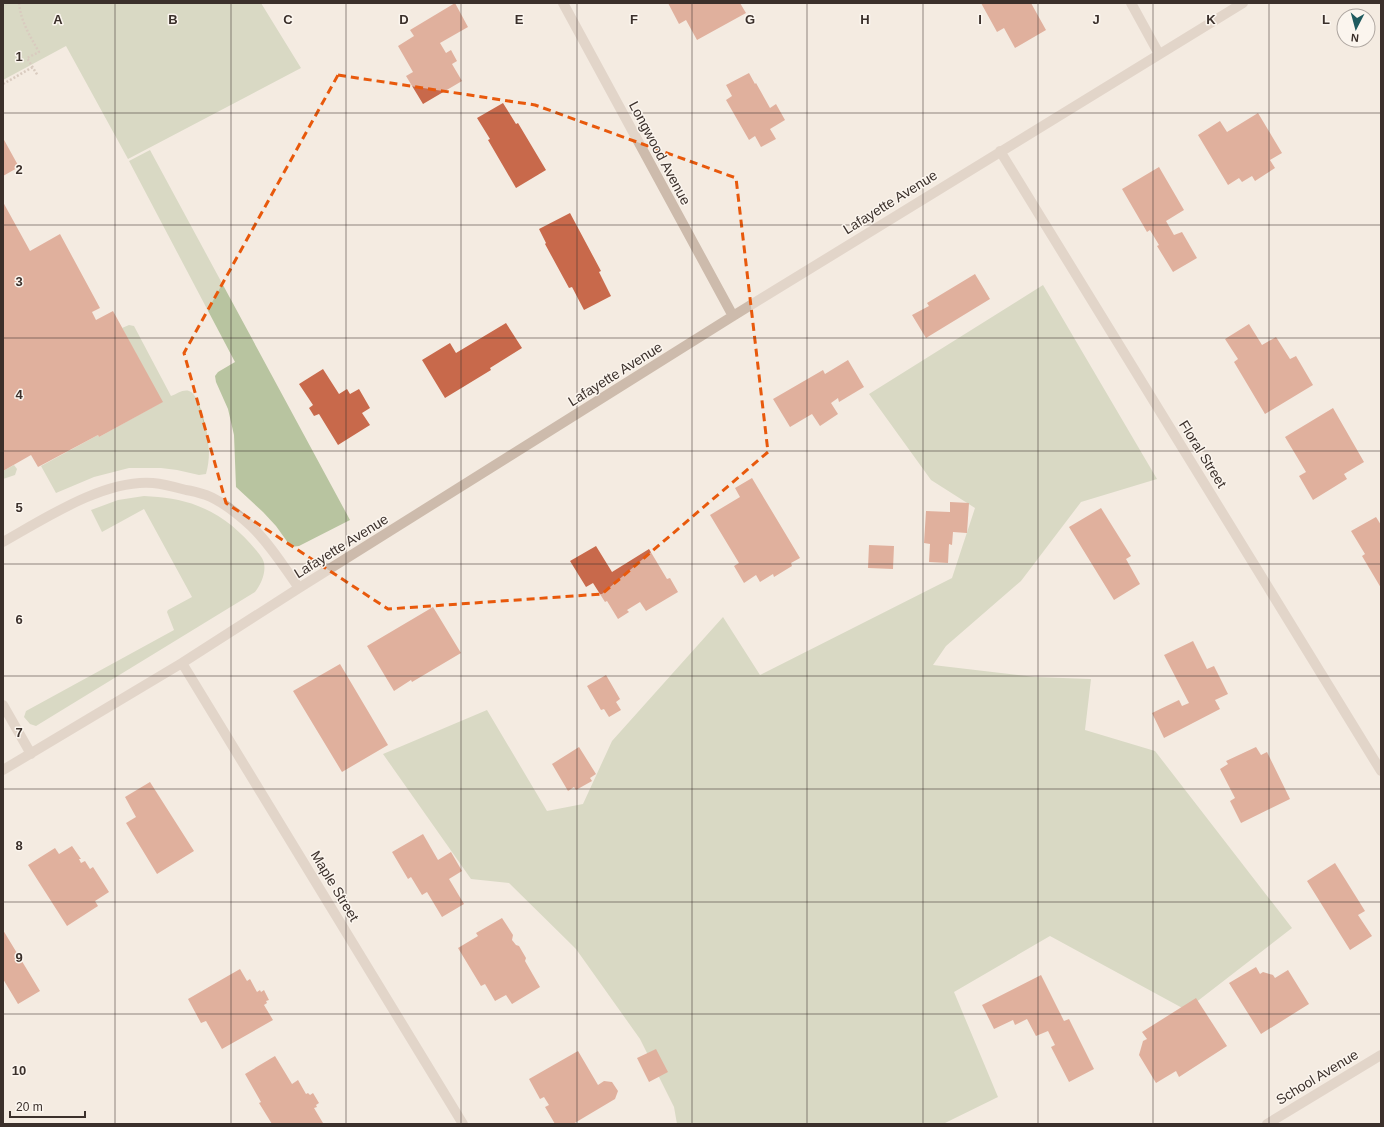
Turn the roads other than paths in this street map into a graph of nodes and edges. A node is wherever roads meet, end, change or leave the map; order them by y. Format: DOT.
graph roads {
  1 [pos="563,3"];
  2 [pos="1131,3"];
  3 [pos="1244,3"];
  4 [pos="1159,54"];
  5 [pos="1000,151"];
  6 [pos="733,316"];
  7 [pos="3,542"];
  8 [pos="299,588"];
  9 [pos="182,663"];
  10 [pos="3,704"];
  11 [pos="31,754"];
  12 [pos="3,770"];
  13 [pos="1381,771"];
  14 [pos="1381,1055"];
  15 [pos="463,1124"];
  16 [pos="1267,1124"];
  1 -- 6 [label="street, Longwood Avenue"];
  2 -- 4 [label="street"];
  3 -- 4 [label="street, Lafayette Avenue"];
  4 -- 5 [label="street, Lafayette Avenue"];
  5 -- 6 [label="street, Lafayette Avenue"];
  5 -- 13 [label="street, Floral Street"];
  6 -- 8 [label="street, Lafayette Avenue"];
  7 -- 8 [label="street"];
  8 -- 9 [label="street, Lafayette Avenue"];
  9 -- 11 [label="street, Lafayette Avenue"];
  9 -- 15 [label="street, Maple Street"];
  10 -- 11 [label="street"];
  11 -- 12 [label="street, Lafayette Avenue"];
  14 -- 16 [label="street, School Avenue"];
}
